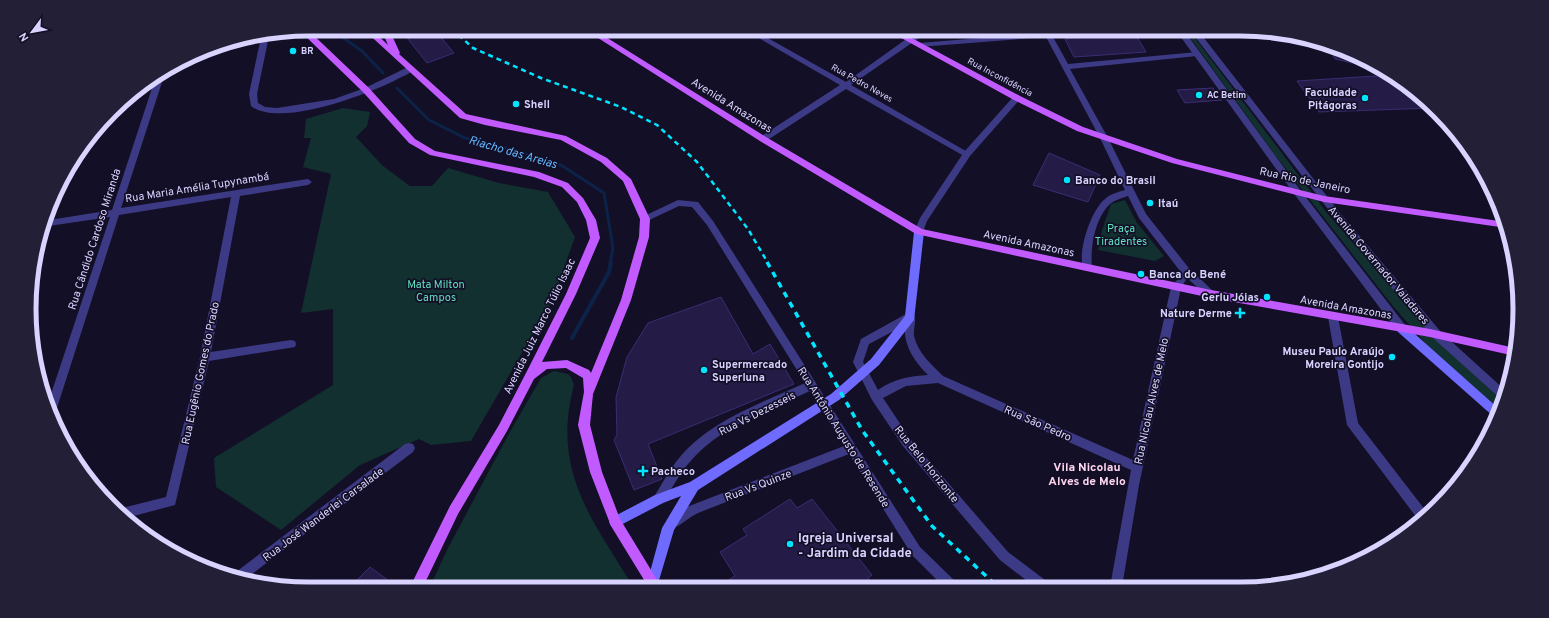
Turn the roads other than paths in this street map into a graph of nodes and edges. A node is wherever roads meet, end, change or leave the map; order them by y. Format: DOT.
graph roads {
  1 [pos="311,36"];
  2 [pos="375,36"];
  3 [pos="388,36"];
  4 [pos="599,36"];
  5 [pos="759,36"];
  6 [pos="902,36"];
  7 [pos="916,36"];
  8 [pos="1007,36"];
  9 [pos="1048,36"];
  10 [pos="1184,36"];
  11 [pos="1198,36"];
  12 [pos="263,40"];
  13 [pos="910,40"];
  14 [pos="919,45"];
  15 [pos="1197,54"];
  16 [pos="399,58"];
  17 [pos="1066,67"];
  18 [pos="411,69"];
  19 [pos="158,81"];
  20 [pos="846,85"];
  21 [pos="366,90"];
  22 [pos="1017,98"];
  23 [pos="1104,138"];
  24 [pos="763,139"];
  25 [pos="967,154"];
  26 [pos="308,182"];
  27 [pos="1130,192"];
  28 [pos="1298,193"];
  29 [pos="236,194"];
  30 [pos="1324,198"];
  31 [pos="115,212"];
  32 [pos="644,218"];
  33 [pos="49,223"];
  34 [pos="1500,224"];
  35 [pos="920,232"];
  36 [pos="1087,267"];
  37 [pos="1185,270"];
  38 [pos="1176,287"];
  39 [pos="1211,294"];
  40 [pos="910,317"];
  41 [pos="1333,317"];
  42 [pos="1402,329"];
  43 [pos="1437,335"];
  44 [pos="291,344"];
  45 [pos="1510,351"];
  46 [pos="205,357"];
  47 [pos="530,376"];
  48 [pos="939,379"];
  49 [pos="812,385"];
  50 [pos="1500,393"];
  51 [pos="588,394"];
  52 [pos="876,397"];
  53 [pos="53,404"];
  54 [pos="1493,410"];
  55 [pos="409,448"];
  56 [pos="852,448"];
  57 [pos="1137,467"];
  58 [pos="694,486"];
  59 [pos="659,499"];
  60 [pos="127,512"];
  61 [pos="1420,514"];
  62 [pos="616,522"];
  63 [pos="668,528"];
  64 [pos="243,574"];
  65 [pos="418,582"];
  66 [pos="652,582"];
  67 [pos="655,582"];
  68 [pos="948,582"];
  69 [pos="1038,582"];
  70 [pos="1117,582"];
  1 -- 21 [label="main road, Avenida Juiz Marco Túlio Isaac"];
  2 -- 16 [label="main road"];
  3 -- 16 [label="main road"];
  4 -- 24 [label="main road, Avenida Amazonas"];
  5 -- 20 [label="street, Rua Pedro Neves"];
  6 -- 13 [label="main road, Rua Inconfidência"];
  7 -- 13 [label="street"];
  8 -- 14 [label="street"];
  9 -- 17 [label="street"];
  10 -- 15 [label="street, Avenida Governador Valadares"];
  11 -- 30 [label="street, Avenida Governador Valadares"];
  12 -- 21 [label="street"];
  13 -- 14 [label="main road, Rua Inconfidência"];
  13 -- 20 [label="street"];
  14 -- 22 [label="main road, Rua Inconfidência"];
  15 -- 17 [label="street"];
  15 -- 28 [label="street, Avenida Governador Valadares"];
  16 -- 18 [label="main road"];
  17 -- 23 [label="street"];
  18 -- 21 [label="street"];
  18 -- 32 [label="main road"];
  19 -- 31 [label="street, Rua Cândido Cardoso Miranda"];
  20 -- 24 [label="street"];
  20 -- 25 [label="street, Rua Pedro Neves"];
  21 -- 47 [label="main road, Avenida Juiz Marco Túlio Isaac"];
  22 -- 23 [label="main road, Rua Inconfidência"];
  22 -- 25 [label="street"];
  23 -- 27 [label="street"];
  23 -- 28 [label="main road, Rua Rio de Janeiro"];
  24 -- 35 [label="main road, Avenida Amazonas"];
  25 -- 35 [label="street"];
  26 -- 29 [label="street, Rua Maria Amélia Tupynambá"];
  27 -- 36 [label="street"];
  27 -- 37 [label="street"];
  28 -- 30 [label="main road, Rua Rio de Janeiro"];
  28 -- 42 [label="street, Avenida Governador Valadares"];
  29 -- 31 [label="street, Rua Maria Amélia Tupynambá"];
  29 -- 46 [label="street, Rua Eugênio Gomes do Prado"];
  30 -- 34 [label="main road, Rua Rio de Janeiro"];
  30 -- 43 [label="street, Avenida Governador Valadares"];
  31 -- 33 [label="street, Rua Maria Amélia Tupynambá"];
  31 -- 53 [label="street, Rua Cândido Cardoso Miranda"];
  32 -- 49 [label="street, Rua Antônio Augusto de Resende"];
  32 -- 51 [label="main road"];
  35 -- 36 [label="main road, Avenida Amazonas"];
  35 -- 40 [label="main road"];
  36 -- 38 [label="main road, Avenida Amazonas"];
  37 -- 38 [label="street, Rua Nicolau Alves de Melo"];
  37 -- 39 [label="street"];
  38 -- 39 [label="main road, Avenida Amazonas"];
  38 -- 57 [label="street, Rua Nicolau Alves de Melo"];
  39 -- 41 [label="main road, Avenida Amazonas"];
  40 -- 48 [label="street, Rua São Pedro"];
  40 -- 52 [label="street, Rua Belo Horizonte"];
  40 -- 58 [label="main road"];
  41 -- 42 [label="main road, Avenida Amazonas"];
  41 -- 61 [label="street"];
  42 -- 43 [label="main road, Avenida Amazonas"];
  42 -- 54 [label="main road, Avenida Governador Valadares"];
  43 -- 45 [label="main road, Avenida Amazonas"];
  43 -- 50 [label="street, Avenida Governador Valadares"];
  44 -- 46 [label="street"];
  46 -- 60 [label="street, Rua Eugênio Gomes do Prado"];
  47 -- 51 [label="main road"];
  47 -- 65 [label="main road, Avenida Juiz Marco Túlio Isaac"];
  48 -- 52 [label="street, Rua São Pedro"];
  48 -- 57 [label="street, Rua São Pedro"];
  49 -- 56 [label="street, Rua Antônio Augusto de Resende"];
  49 -- 59 [label="street, Rua Vs Dezesseis"];
  51 -- 62 [label="main road"];
  52 -- 69 [label="street, Rua Belo Horizonte"];
  55 -- 64 [label="street, Rua José Wanderlei Carsalade"];
  56 -- 63 [label="street, Rua Vs Quinze"];
  56 -- 68 [label="street, Rua Antônio Augusto de Resende"];
  57 -- 70 [label="street, Rua Nicolau Alves de Melo"];
  58 -- 59 [label="main road"];
  58 -- 63 [label="main road"];
  59 -- 62 [label="main road"];
  62 -- 66 [label="main road"];
  63 -- 67 [label="main road"];
}
